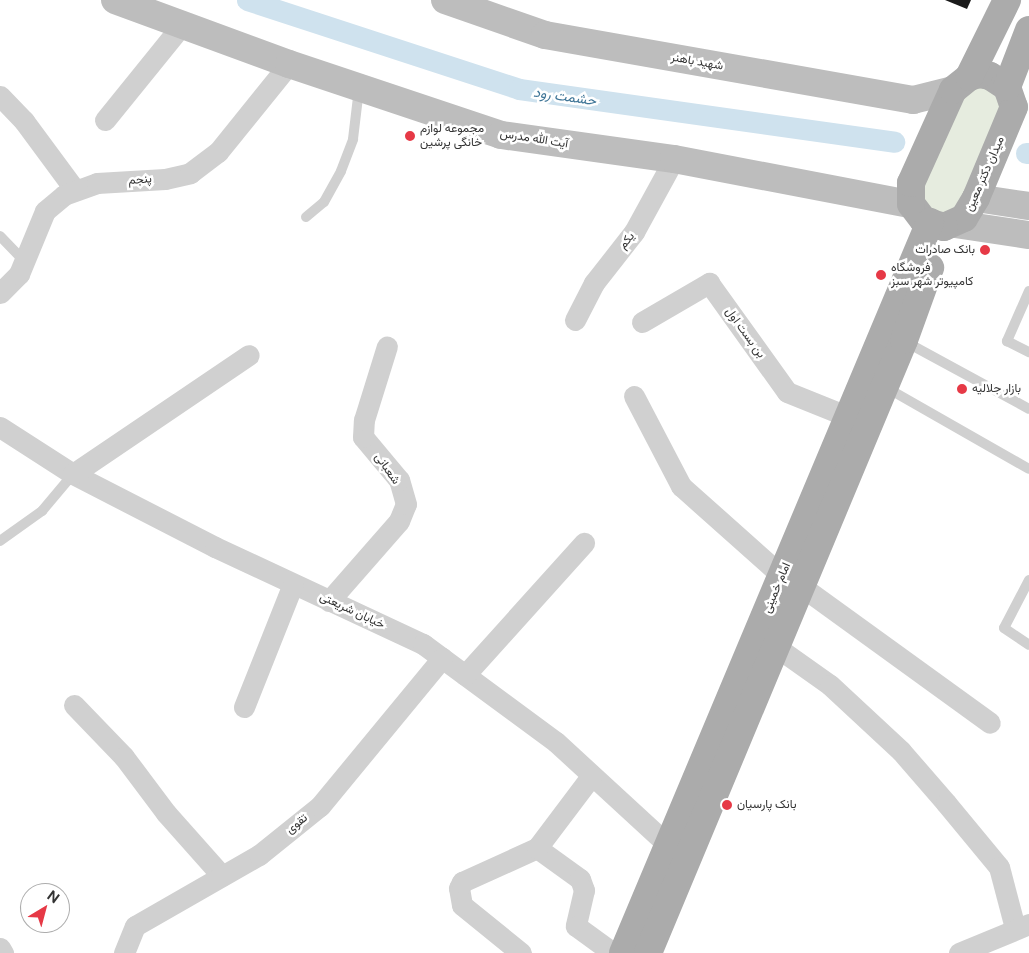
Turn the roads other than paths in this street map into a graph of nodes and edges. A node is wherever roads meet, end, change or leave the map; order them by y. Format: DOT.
graph roads {
  1 [pos="115,0"];
  2 [pos="446,0"];
  3 [pos="1007,0"];
  4 [pos="182,25"];
  5 [pos="1029,30"];
  6 [pos="289,64"];
  7 [pos="961,84"];
  8 [pos="360,88"];
  9 [pos="0,96"];
  10 [pos="1017,101"];
  11 [pos="105,120"];
  12 [pos="674,159"];
  13 [pos="75,190"];
  14 [pos="976,198"];
  15 [pos="1029,206"];
  16 [pos="306,217"];
  17 [pos="935,219"];
  18 [pos="0,236"];
  19 [pos="1029,236"];
  20 [pos="24,261"];
  21 [pos="1029,291"];
  22 [pos="0,293"];
  23 [pos="575,320"];
  24 [pos="642,322"];
  25 [pos="904,340"];
  26 [pos="386,346"];
  27 [pos="1029,352"];
  28 [pos="249,355"];
  29 [pos="884,386"];
  30 [pos="634,396"];
  31 [pos="1029,409"];
  32 [pos="849,417"];
  33 [pos="0,427"];
  34 [pos="1029,469"];
  35 [pos="73,474"];
  36 [pos="0,540"];
  37 [pos="584,543"];
  38 [pos="1029,580"];
  39 [pos="791,581"];
  40 [pos="293,584"];
  41 [pos="329,600"];
  42 [pos="1029,645"];
  43 [pos="775,646"];
  44 [pos="442,658"];
  45 [pos="465,675"];
  46 [pos="74,705"];
  47 [pos="244,708"];
  48 [pos="990,723"];
  49 [pos="592,775"];
  50 [pos="669,846"];
  51 [pos="536,848"];
  52 [pos="222,876"];
  53 [pos="1022,926"];
  54 [pos="990,947"];
  55 [pos="0,948"];
  56 [pos="2,953"];
  57 [pos="124,953"];
  58 [pos="521,953"];
  59 [pos="613,953"];
  60 [pos="623,953"];
  61 [pos="648,953"];
  62 [pos="959,953"];
  1 -- 4 [label="main road, آیت الله مدرس"];
  2 -- 7 [label="main road, شهید باهنر"];
  3 -- 7 [label="main road"];
  4 -- 6 [label="main road, آیت الله مدرس"];
  4 -- 11 [label="street"];
  5 -- 10 [label="main road, میدان دکتر معین"];
  6 -- 8 [label="main road, آیت الله مدرس"];
  6 -- 13 [label="street, پنجم"];
  7 -- 10 [label="main road"];
  7 -- 17 [label="main road"];
  8 -- 12 [label="main road, آیت الله مدرس"];
  8 -- 16 [label="lane"];
  9 -- 13 [label="street"];
  10 -- 14 [label="main road, میدان دکتر معین"];
  12 -- 17 [label="main road, آیت الله مدرس"];
  12 -- 23 [label="street, یکم"];
  13 -- 20 [label="street, پنجم"];
  14 -- 15 [label="main road"];
  14 -- 17 [label="main road, میدان دکتر معین"];
  17 -- 19 [label="main road, آیت الله مدرس"];
  17 -- 25 [label="main road, امام خمینی"];
  17 -- 32 [label="main road, امام خمینی"];
  18 -- 20 [label="lane"];
  20 -- 22 [label="street, پنجم"];
  21 -- 27 [label="lane"];
  24 -- 32 [label="street, بن بست اول"];
  25 -- 29 [label="main road, امام خمینی"];
  25 -- 31 [label="lane"];
  26 -- 41 [label="street, شعبانی"];
  28 -- 35 [label="street"];
  29 -- 34 [label="lane"];
  29 -- 39 [label="main road, امام خمینی"];
  30 -- 39 [label="street"];
  32 -- 39 [label="main road, امام خمینی"];
  33 -- 35 [label="street, خیابان شریعتی"];
  35 -- 36 [label="lane"];
  35 -- 40 [label="street, خیابان شریعتی"];
  37 -- 45 [label="street"];
  38 -- 42 [label="lane"];
  39 -- 43 [label="main road, امام خمینی"];
  39 -- 48 [label="street"];
  39 -- 50 [label="main road, امام خمینی"];
  40 -- 41 [label="street, خیابان شریعتی"];
  40 -- 47 [label="street"];
  41 -- 44 [label="street, خیابان شریعتی"];
  43 -- 53 [label="street"];
  43 -- 61 [label="main road, امام خمینی"];
  44 -- 45 [label="street, خیابان شریعتی"];
  44 -- 52 [label="street, تقوی"];
  45 -- 49 [label="street, خیابان شریعتی"];
  46 -- 52 [label="street"];
  49 -- 50 [label="street, خیابان شریعتی"];
  49 -- 51 [label="street"];
  50 -- 60 [label="main road, امام خمینی"];
  51 -- 58 [label="street"];
  51 -- 59 [label="street"];
  52 -- 57 [label="street, تقوی"];
  53 -- 54 [label="street"];
  54 -- 62 [label="street"];
  55 -- 56 [label="street"];
}
